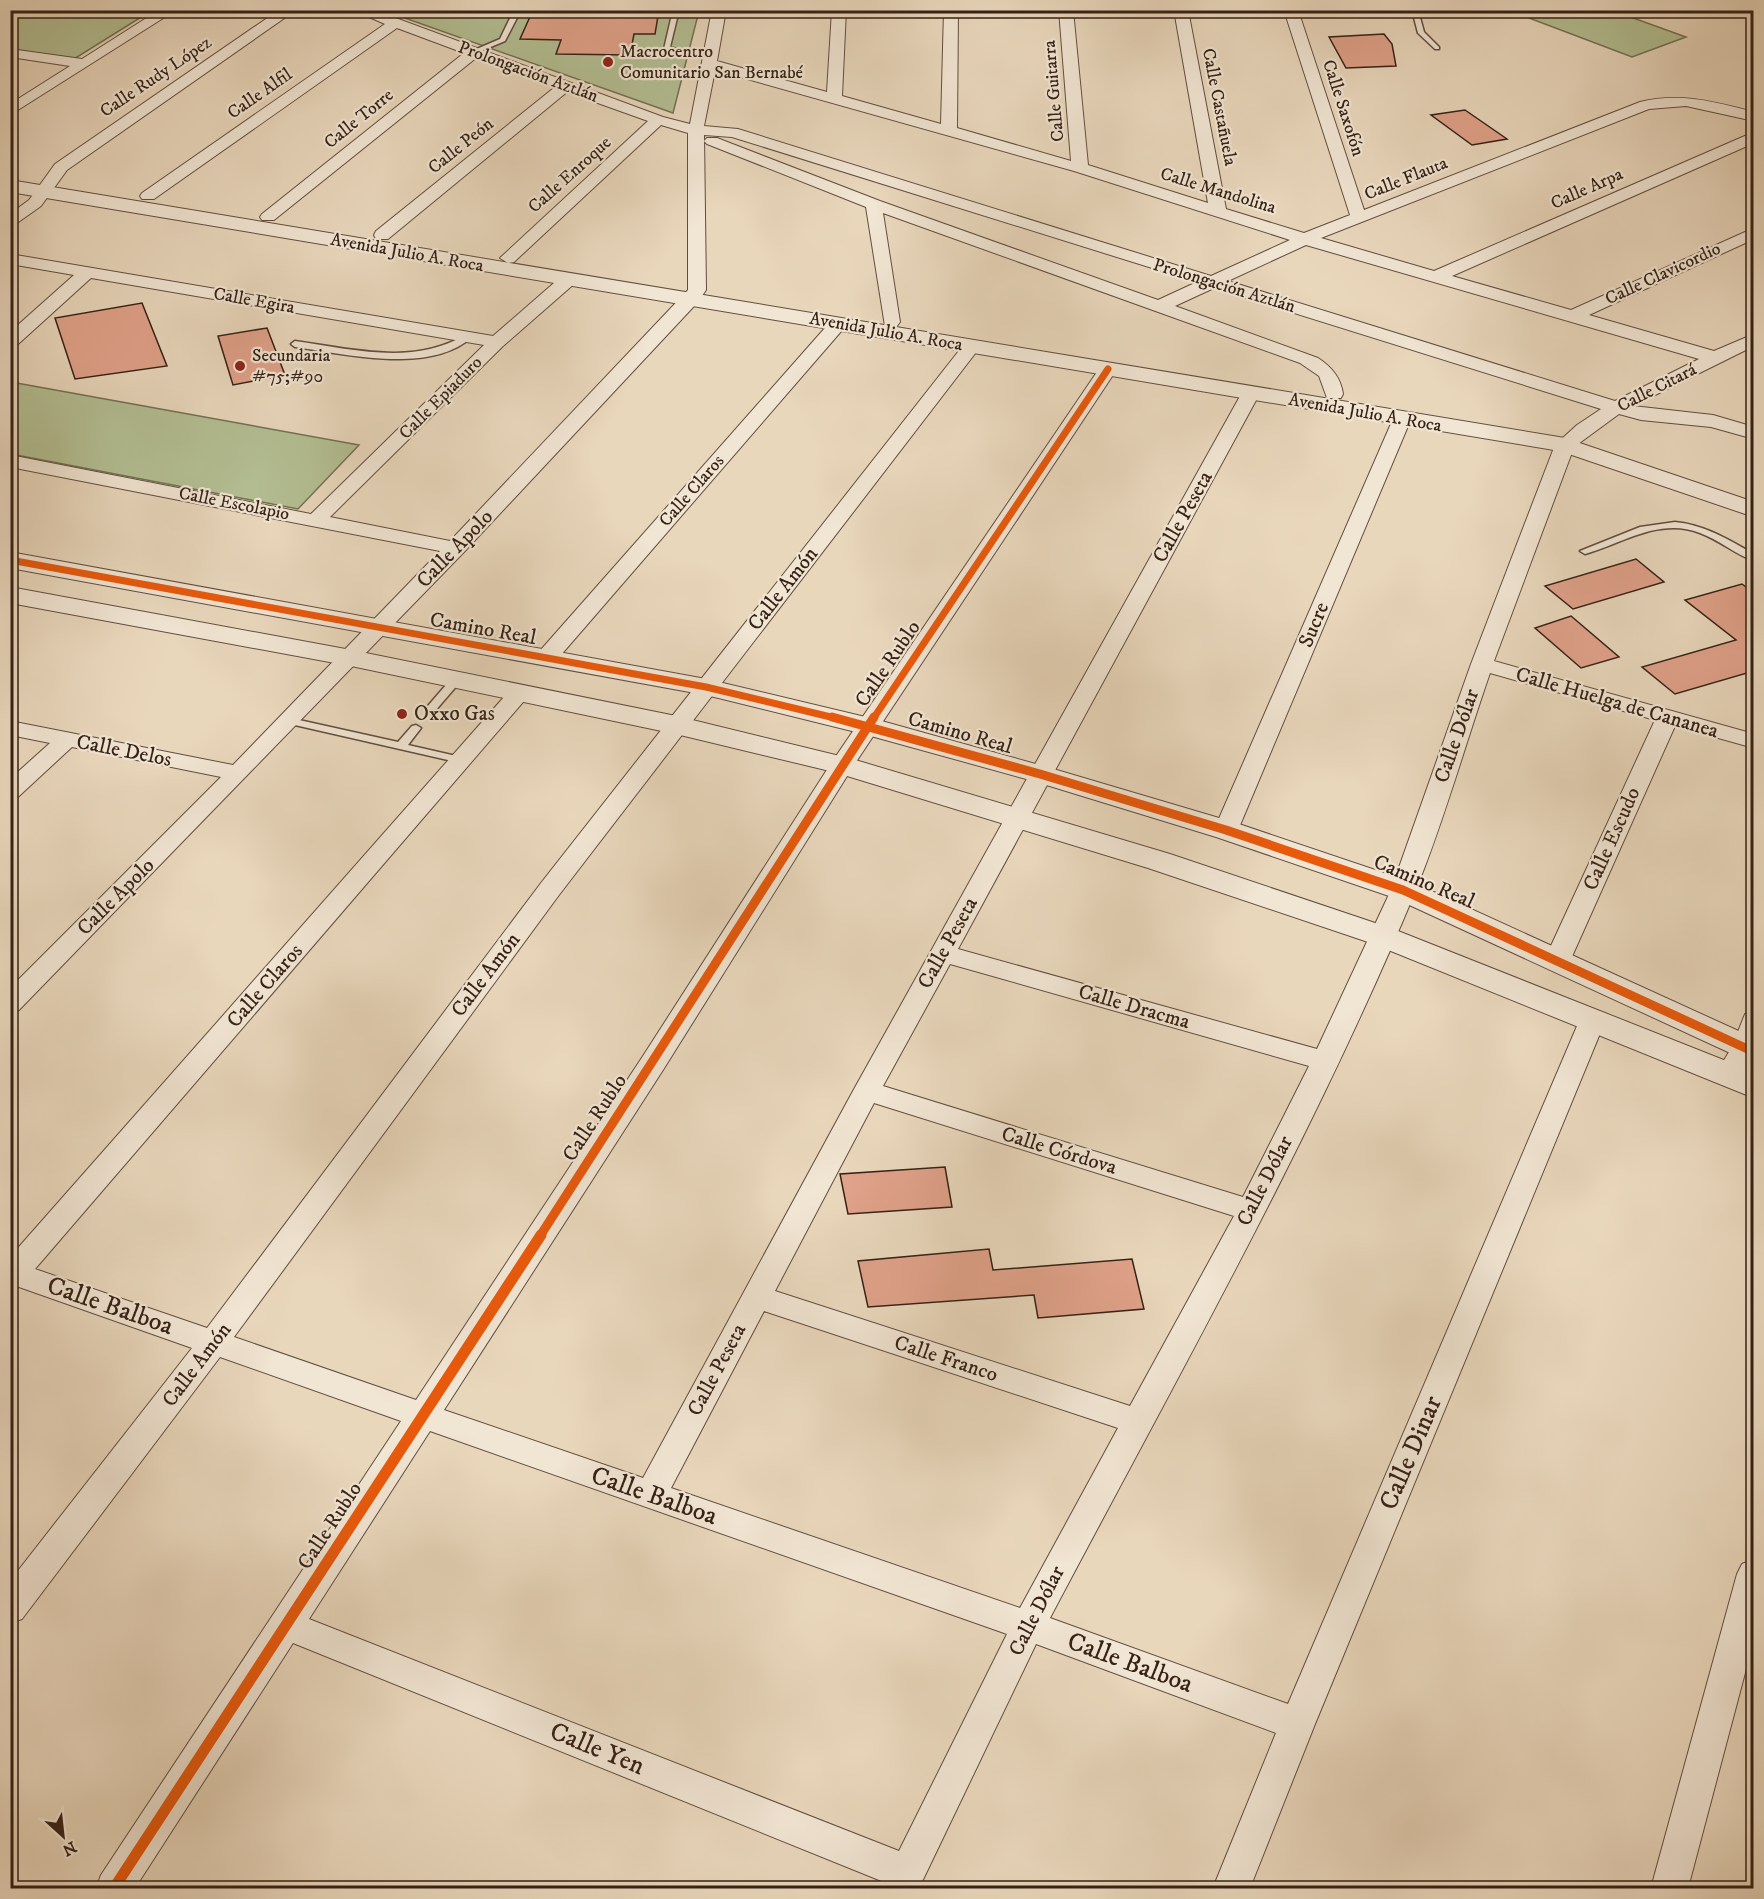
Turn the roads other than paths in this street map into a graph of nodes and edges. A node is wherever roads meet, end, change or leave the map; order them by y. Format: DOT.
graph roads {
  1 [pos="170,10"];
  2 [pos="289,10"];
  3 [pos="360,10"];
  4 [pos="518,10"];
  5 [pos="676,10"];
  6 [pos="719,10"];
  7 [pos="839,10"];
  8 [pos="951,10"];
  9 [pos="1066,10"];
  10 [pos="1181,10"];
  11 [pos="1291,10"];
  12 [pos="1415,10"];
  13 [pos="395,23"];
  14 [pos="1437,48"];
  15 [pos="474,52"];
  16 [pos="10,53"];
  17 [pos="709,58"];
  18 [pos="85,64"];
  19 [pos="565,86"];
  20 [pos="834,98"];
  21 [pos="11,110"];
  22 [pos="1754,117"];
  23 [pos="658,120"];
  24 [pos="696,130"];
  25 [pos="949,132"];
  26 [pos="1754,137"];
  27 [pos="1080,168"];
  28 [pos="10,175"];
  29 [pos="10,186"];
  30 [pos="45,186"];
  31 [pos="148,196"];
  32 [pos="874,204"];
  33 [pos="1218,212"];
  34 [pos="268,217"];
  35 [pos="1359,219"];
  36 [pos="10,223"];
  37 [pos="1754,232"];
  38 [pos="382,236"];
  39 [pos="1305,239"];
  40 [pos="508,258"];
  41 [pos="10,259"];
  42 [pos="87,272"];
  43 [pos="1437,276"];
  44 [pos="568,280"];
  45 [pos="1210,282"];
  46 [pos="694,294"];
  47 [pos="1160,306"];
  48 [pos="1573,316"];
  49 [pos="891,322"];
  50 [pos="838,324"];
  51 [pos="468,337"];
  52 [pos="1754,339"];
  53 [pos="10,342"];
  54 [pos="497,342"];
  55 [pos="295,344"];
  56 [pos="971,347"];
  57 [pos="1717,358"];
  58 [pos="1107,369"];
  59 [pos="1251,393"];
  60 [pos="1334,394"];
  61 [pos="1617,408"];
  62 [pos="1402,419"];
  63 [pos="1754,433"];
  64 [pos="1570,440"];
  65 [pos="10,461"];
  66 [pos="1754,491"];
  67 [pos="1754,510"];
  68 [pos="317,519"];
  69 [pos="457,548"];
  70 [pos="1585,551"];
  71 [pos="1754,558"];
  72 [pos="10,560"];
  73 [pos="10,595"];
  74 [pos="376,629"];
  75 [pos="351,658"];
  76 [pos="546,658"];
  77 [pos="1482,664"];
  78 [pos="456,680"];
  79 [pos="706,687"];
  80 [pos="519,694"];
  81 [pos="430,709"];
  82 [pos="1668,717"];
  83 [pos="290,722"];
  84 [pos="676,725"];
  85 [pos="868,726"];
  86 [pos="10,728"];
  87 [pos="416,728"];
  88 [pos="67,740"];
  89 [pos="1754,741"];
  90 [pos="401,747"];
  91 [pos="461,760"];
  92 [pos="842,765"];
  93 [pos="237,773"];
  94 [pos="1040,774"];
  95 [pos="10,792"];
  96 [pos="1017,817"];
  97 [pos="1226,830"];
  98 [pos="1403,890"];
  99 [pos="1382,936"];
  100 [pos="943,953"];
  101 [pos="1557,961"];
  102 [pos="10,1004"];
  103 [pos="1593,1019"];
  104 [pos="1751,1040"];
  105 [pos="1325,1060"];
  106 [pos="1741,1081"];
  107 [pos="867,1091"];
  108 [pos="1251,1210"];
  109 [pos="12,1274"];
  110 [pos="757,1297"];
  111 [pos="214,1342"];
  112 [pos="424,1414"];
  113 [pos="1136,1421"];
  114 [pos="651,1495"];
  115 [pos="1754,1574"];
  116 [pos="10,1608"];
  117 [pos="286,1626"];
  118 [pos="1028,1626"];
  119 [pos="1297,1724"];
  120 [pos="904,1881"];
  121 [pos="121,1886"];
  122 [pos="1232,1888"];
  123 [pos="1669,1888"];
  1 -- 18 [label="street"];
  2 -- 30 [label="street, Calle Rudy López"];
  3 -- 13 [label="street, Prolongación Aztlán"];
  4 -- 15 [label="lane"];
  5 -- 17 [label="lane"];
  6 -- 17 [label="street"];
  7 -- 20 [label="street"];
  8 -- 25 [label="street"];
  9 -- 27 [label="street, Calle Guitarra"];
  10 -- 33 [label="street, Calle Castañuela"];
  11 -- 35 [label="street, Calle Saxofón"];
  12 -- 14 [label="lane"];
  13 -- 15 [label="street, Prolongación Aztlán"];
  13 -- 31 [label="street, Calle Alfil"];
  15 -- 19 [label="street, Prolongación Aztlán"];
  15 -- 34 [label="street, Calle Torre"];
  16 -- 18 [label="street"];
  17 -- 20 [label="street, Calle Mandolina"];
  17 -- 24 [label="street"];
  18 -- 21 [label="street"];
  19 -- 23 [label="street, Prolongación Aztlán"];
  19 -- 38 [label="street, Calle Peón"];
  20 -- 25 [label="street, Calle Mandolina"];
  22 -- 35 [label="street, Calle Flauta"];
  23 -- 24 [label="street, Prolongación Aztlán"];
  23 -- 40 [label="street, Calle Enroque"];
  24 -- 32 [label="street, Prolongación Aztlán"];
  24 -- 45 [label="street, Prolongación Aztlán"];
  24 -- 46 [label="street"];
  25 -- 27 [label="street, Calle Mandolina"];
  26 -- 43 [label="street, Calle Arpa"];
  27 -- 33 [label="street, Calle Mandolina"];
  28 -- 30 [label="street, Avenida Julio A. Roca"];
  29 -- 30 [label="street, Avenida Julio A. Roca"];
  30 -- 31 [label="street, Avenida Julio A. Roca"];
  30 -- 36 [label="street, Calle Rudy López"];
  30 -- 44 [label="street, Avenida Julio A. Roca"];
  31 -- 34 [label="street, Avenida Julio A. Roca"];
  32 -- 47 [label="street, Prolongación Aztlán"];
  32 -- 49 [label="street"];
  33 -- 39 [label="street, Calle Mandolina"];
  34 -- 38 [label="street, Avenida Julio A. Roca"];
  35 -- 39 [label="street, Calle Flauta"];
  37 -- 48 [label="street, Calle Clavicordio"];
  38 -- 40 [label="street, Avenida Julio A. Roca"];
  39 -- 43 [label="street, Calle Mandolina"];
  39 -- 45 [label="street, Calle Flauta"];
  40 -- 46 [label="street, Avenida Julio A. Roca"];
  41 -- 42 [label="street, Calle Egira"];
  42 -- 51 [label="street, Calle Egira"];
  42 -- 53 [label="street"];
  43 -- 48 [label="street, Calle Mandolina"];
  44 -- 46 [label="street, Avenida Julio A. Roca"];
  44 -- 54 [label="street, Calle Epiaduro"];
  45 -- 47 [label="street, Calle Flauta"];
  45 -- 61 [label="street, Prolongación Aztlán"];
  46 -- 49 [label="street, Avenida Julio A. Roca"];
  46 -- 50 [label="street, Avenida Julio A. Roca"];
  46 -- 69 [label="street, Calle Apolo"];
  47 -- 60 [label="street, Prolongación Aztlán"];
  48 -- 57 [label="street, Calle Mandolina"];
  49 -- 60 [label="street, Avenida Julio A. Roca"];
  50 -- 56 [label="street, Avenida Julio A. Roca"];
  50 -- 76 [label="street, Calle Claros"];
  51 -- 54 [label="street, Calle Egira"];
  51 -- 55 [label="lane"];
  52 -- 57 [label="street, Calle Citará"];
  54 -- 68 [label="street, Calle Epiaduro"];
  56 -- 58 [label="street, Avenida Julio A. Roca"];
  56 -- 79 [label="street, Calle Amón"];
  57 -- 61 [label="street, Calle Citará"];
  58 -- 59 [label="street, Avenida Julio A. Roca"];
  58 -- 85 [label="street, Calle Rublo"];
  59 -- 62 [label="street, Avenida Julio A. Roca"];
  59 -- 94 [label="street, Calle Peseta"];
  60 -- 64 [label="street, Avenida Julio A. Roca"];
  61 -- 63 [label="street, Prolongación Aztlán"];
  61 -- 64 [label="street, Calle Citará"];
  62 -- 64 [label="street, Avenida Julio A. Roca"];
  62 -- 97 [label="street, Sucre"];
  64 -- 66 [label="street, Avenida Julio A. Roca"];
  64 -- 67 [label="street, Avenida Julio A. Roca"];
  64 -- 77 [label="street, Calle Dólar"];
  65 -- 68 [label="street, Calle Escolapio"];
  68 -- 69 [label="street, Calle Escolapio"];
  69 -- 74 [label="street, Calle Apolo"];
  70 -- 71 [label="lane"];
  72 -- 74 [label="street, Camino Real"];
  73 -- 75 [label="street"];
  74 -- 75 [label="street, Calle Apolo"];
  74 -- 76 [label="street, Camino Real"];
  75 -- 78 [label="street"];
  75 -- 83 [label="street, Calle Apolo"];
  76 -- 79 [label="street, Camino Real"];
  77 -- 82 [label="street, Calle Huelga de Cananea"];
  77 -- 98 [label="street, Calle Dólar"];
  78 -- 80 [label="street"];
  78 -- 81 [label="lane"];
  79 -- 84 [label="street, Calle Amón"];
  79 -- 85 [label="street, Camino Real"];
  80 -- 84 [label="street"];
  80 -- 91 [label="street, Calle Claros"];
  82 -- 89 [label="street, Calle Huelga de Cananea"];
  82 -- 101 [label="street, Calle Escudo"];
  83 -- 90 [label="lane"];
  83 -- 93 [label="street, Calle Apolo"];
  84 -- 92 [label="street"];
  84 -- 111 [label="street, Calle Amón"];
  85 -- 92 [label="street, Calle Rublo"];
  85 -- 94 [label="street, Camino Real"];
  86 -- 88 [label="street, Calle Delos"];
  87 -- 90 [label="lane"];
  88 -- 93 [label="street, Calle Delos"];
  88 -- 95 [label="street"];
  90 -- 91 [label="lane"];
  91 -- 109 [label="street, Calle Claros"];
  92 -- 96 [label="street"];
  92 -- 112 [label="street, Calle Rublo"];
  93 -- 102 [label="street, Calle Apolo"];
  94 -- 96 [label="street, Calle Peseta"];
  94 -- 97 [label="street, Camino Real"];
  96 -- 99 [label="street"];
  96 -- 100 [label="street, Calle Peseta"];
  97 -- 98 [label="street, Camino Real"];
  98 -- 99 [label="street, Calle Dólar"];
  98 -- 101 [label="street, Camino Real"];
  99 -- 103 [label="street"];
  99 -- 105 [label="street, Calle Dólar"];
  100 -- 105 [label="street, Calle Dracma"];
  100 -- 107 [label="street, Calle Peseta"];
  101 -- 104 [label="street, Camino Real"];
  103 -- 106 [label="street"];
  103 -- 119 [label="street, Calle Dinar"];
  104 -- 106 [label="street"];
  105 -- 108 [label="street, Calle Dólar"];
  107 -- 108 [label="street, Calle Córdova"];
  107 -- 110 [label="street, Calle Peseta"];
  108 -- 113 [label="street, Calle Dólar"];
  109 -- 111 [label="street, Calle Balboa"];
  110 -- 113 [label="street, Calle Franco"];
  110 -- 114 [label="street, Calle Peseta"];
  111 -- 112 [label="street, Calle Balboa"];
  111 -- 116 [label="street, Calle Amón"];
  112 -- 114 [label="street, Calle Balboa"];
  112 -- 117 [label="street, Calle Rublo"];
  113 -- 118 [label="street, Calle Dólar"];
  114 -- 118 [label="street, Calle Balboa"];
  115 -- 123 [label="street"];
  117 -- 120 [label="street, Calle Yen"];
  117 -- 121 [label="street, Calle Rublo"];
  118 -- 119 [label="street, Calle Balboa"];
  118 -- 120 [label="street, Calle Dólar"];
  119 -- 122 [label="street, Calle Dinar"];
}
